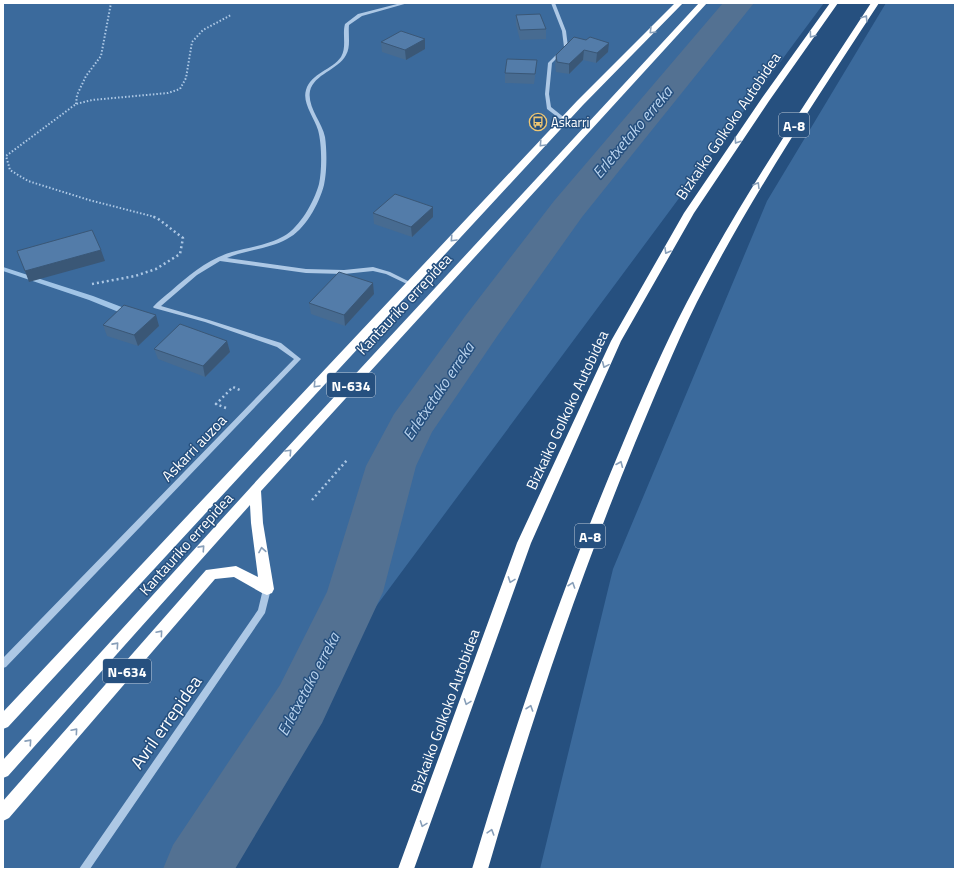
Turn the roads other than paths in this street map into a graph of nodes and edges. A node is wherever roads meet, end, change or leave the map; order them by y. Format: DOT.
graph roads {
  1 [pos="406,3"];
  2 [pos="553,3"];
  3 [pos="679,3"];
  4 [pos="703,3"];
  5 [pos="834,3"];
  6 [pos="875,3"];
  7 [pos="564,120"];
  8 [pos="218,259"];
  9 [pos="411,284"];
  10 [pos="255,490"];
  11 [pos="267,589"];
  12 [pos="3,664"];
  13 [pos="3,722"];
  14 [pos="3,771"];
  15 [pos="3,813"];
  16 [pos="84,869"];
  17 [pos="406,869"];
  18 [pos="480,869"];
  1 -- 8 [label="street"];
  2 -- 7 [label="street"];
  3 -- 7 [label="highway, Kantauriko errepidea / N-634, one-way"];
  10 -- 4 [label="highway, Kantauriko errepidea / N-634, one-way"];
  5 -- 17 [label="highway, Bizkaiko Golkoko Autobidea / A-8, one-way"];
  18 -- 6 [label="highway, A-8, one-way"];
  7 -- 9 [label="highway, Kantauriko errepidea / N-634, one-way"];
  8 -- 9 [label="street"];
  8 -- 12 [label="street, Askarri auzoa"];
  9 -- 13 [label="highway, Kantauriko errepidea / N-634, one-way"];
  11 -- 10 [label="highway, one-way"];
  14 -- 10 [label="highway, Kantauriko errepidea / N-634, one-way"];
  15 -- 11 [label="highway, N-634, one-way"];
  11 -- 16 [label="street, Avril errepidea"];
}
